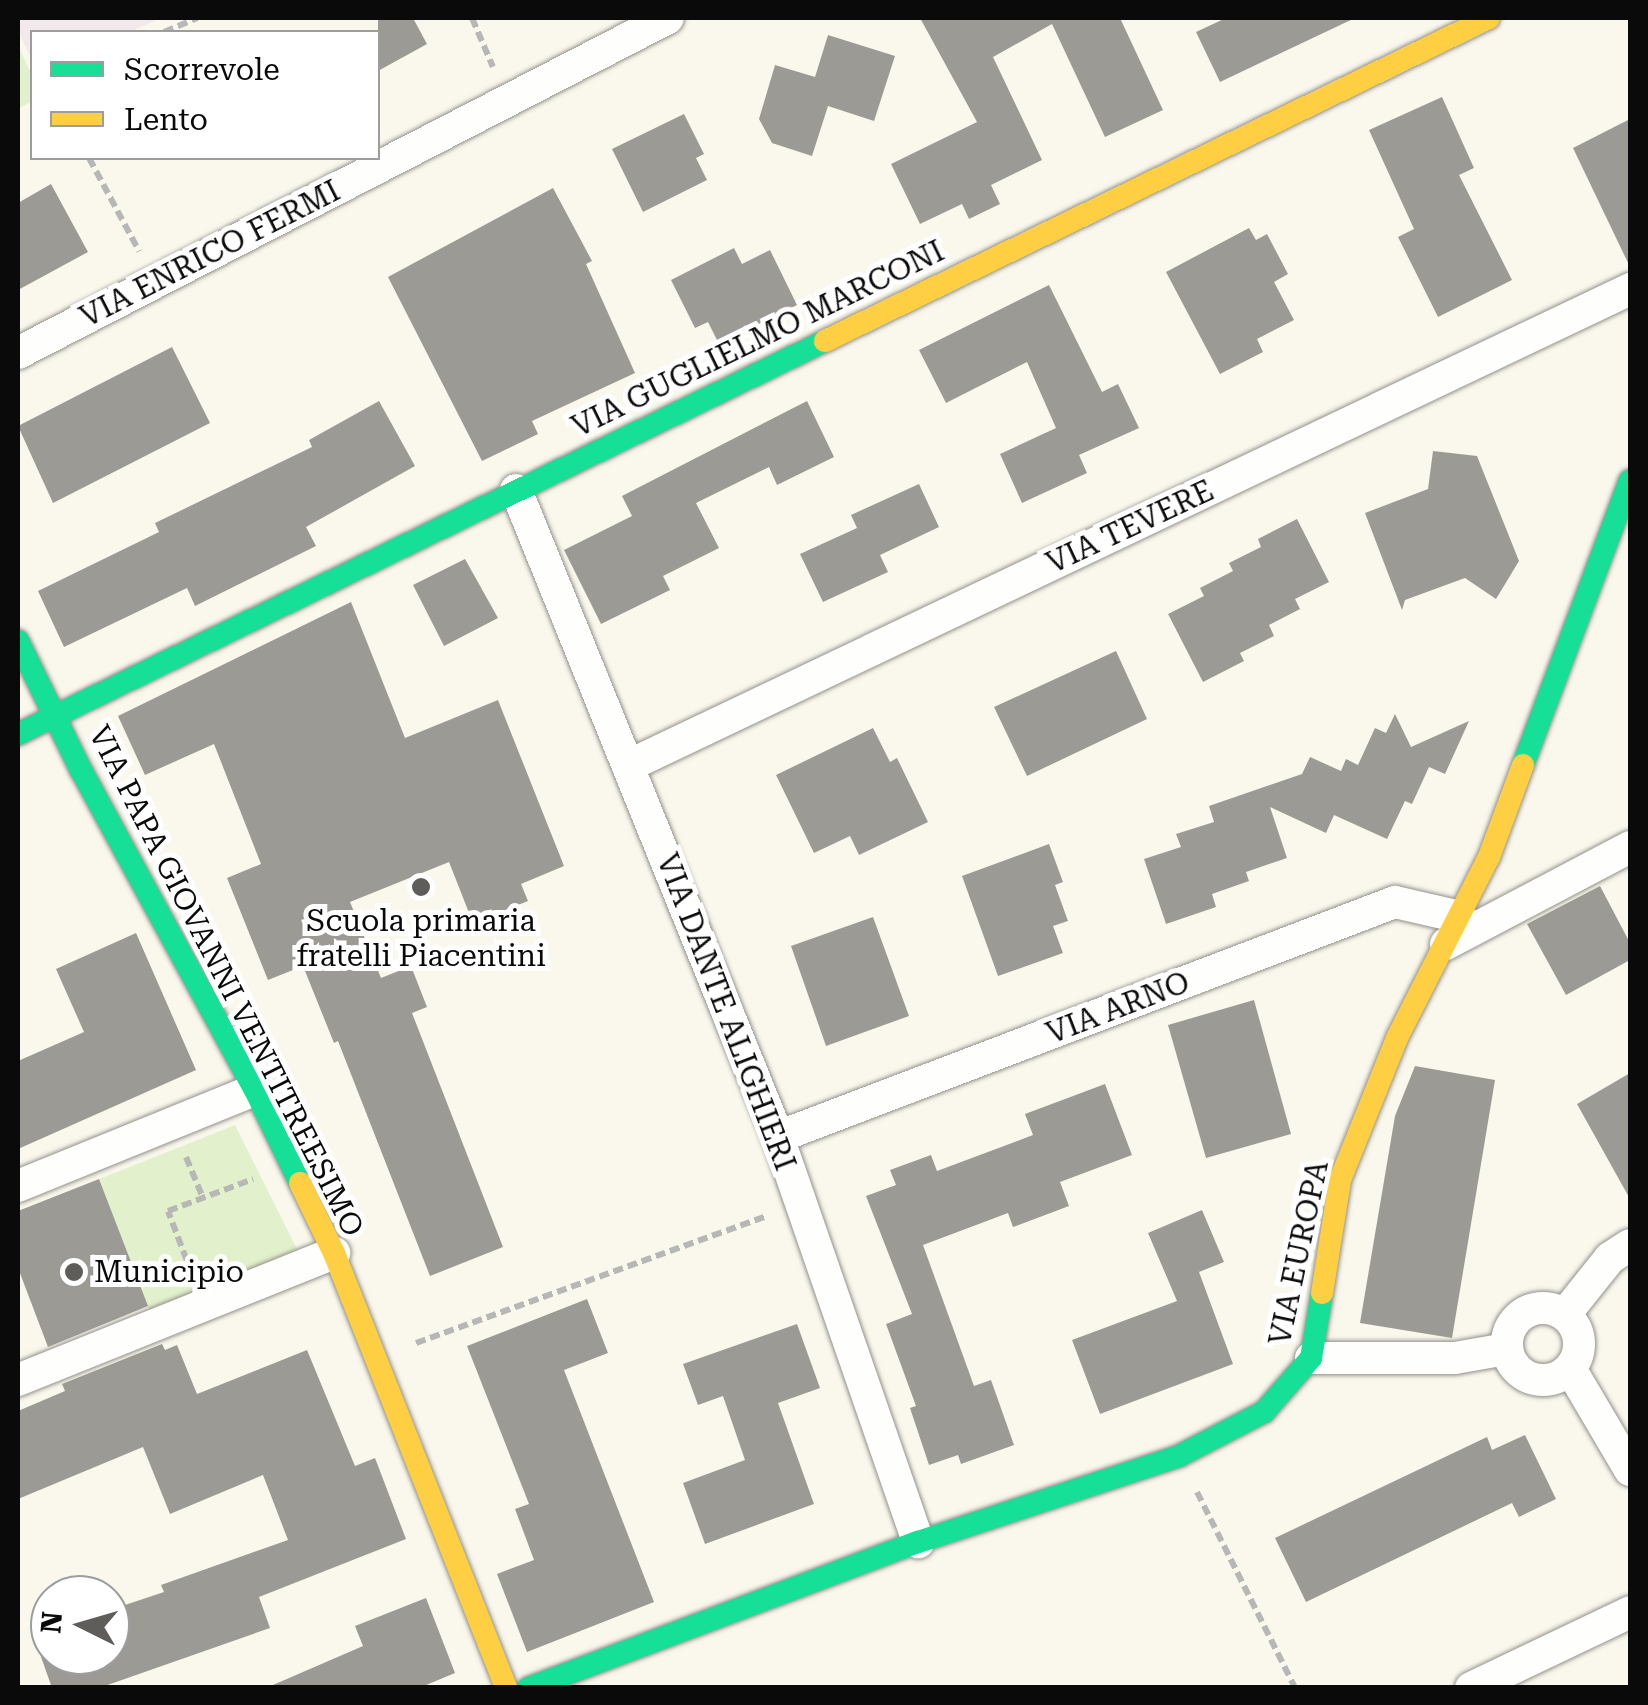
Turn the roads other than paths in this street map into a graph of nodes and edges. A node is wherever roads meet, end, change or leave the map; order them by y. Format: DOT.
graph roads {
  1 [pos="668,18"];
  2 [pos="1489,18"];
  3 [pos="1630,289"];
  4 [pos="18,353"];
  5 [pos="1630,483"];
  6 [pos="516,490"];
  7 [pos="18,641"];
  8 [pos="54,716"];
  9 [pos="18,734"];
  10 [pos="630,765"];
  11 [pos="1630,847"];
  12 [pos="1453,930"];
  13 [pos="255,1090"];
  14 [pos="778,1138"];
  15 [pos="18,1186"];
  16 [pos="1630,1245"];
  17 [pos="334,1253"];
  18 [pos="1566,1313"];
  19 [pos="1506,1349"];
  20 [pos="1311,1358"];
  21 [pos="1571,1370"];
  22 [pos="18,1380"];
  23 [pos="1630,1470"];
  24 [pos="918,1542"];
  25 [pos="1630,1612"];
  26 [pos="506,1688"];
  27 [pos="528,1688"];
  28 [pos="1470,1688"];
  1 -- 4 [label="street, VIA ENRICO FERMI"];
  2 -- 6 [label="street, VIA GUGLIELMO MARCONI"];
  3 -- 10 [label="street, VIA TEVERE"];
  5 -- 12 [label="street, VIA EUROPA"];
  6 -- 8 [label="street, VIA GUGLIELMO MARCONI"];
  6 -- 10 [label="street, VIA DANTE ALIGHIERI"];
  7 -- 8 [label="street, VIA PAPA GIOVANNI VENTITREESIMO"];
  8 -- 9 [label="street, VIA GUGLIELMO MARCONI"];
  8 -- 13 [label="street, VIA PAPA GIOVANNI VENTITREESIMO"];
  10 -- 14 [label="street, VIA DANTE ALIGHIERI"];
  11 -- 12 [label="street"];
  12 -- 14 [label="street, VIA ARNO"];
  12 -- 20 [label="street, VIA EUROPA"];
  13 -- 15 [label="street"];
  13 -- 17 [label="street, VIA PAPA GIOVANNI VENTITREESIMO"];
  14 -- 24 [label="street, VIA DANTE ALIGHIERI"];
  16 -- 18 [label="street"];
  17 -- 22 [label="street"];
  17 -- 26 [label="street, VIA PAPA GIOVANNI VENTITREESIMO"];
  18 -- 19 [label="street"];
  18 -- 21 [label="street"];
  19 -- 20 [label="street"];
  19 -- 21 [label="street"];
  20 -- 24 [label="street, VIA EUROPA"];
  21 -- 23 [label="street"];
  24 -- 27 [label="street, VIA EUROPA"];
  25 -- 28 [label="street"];
}
